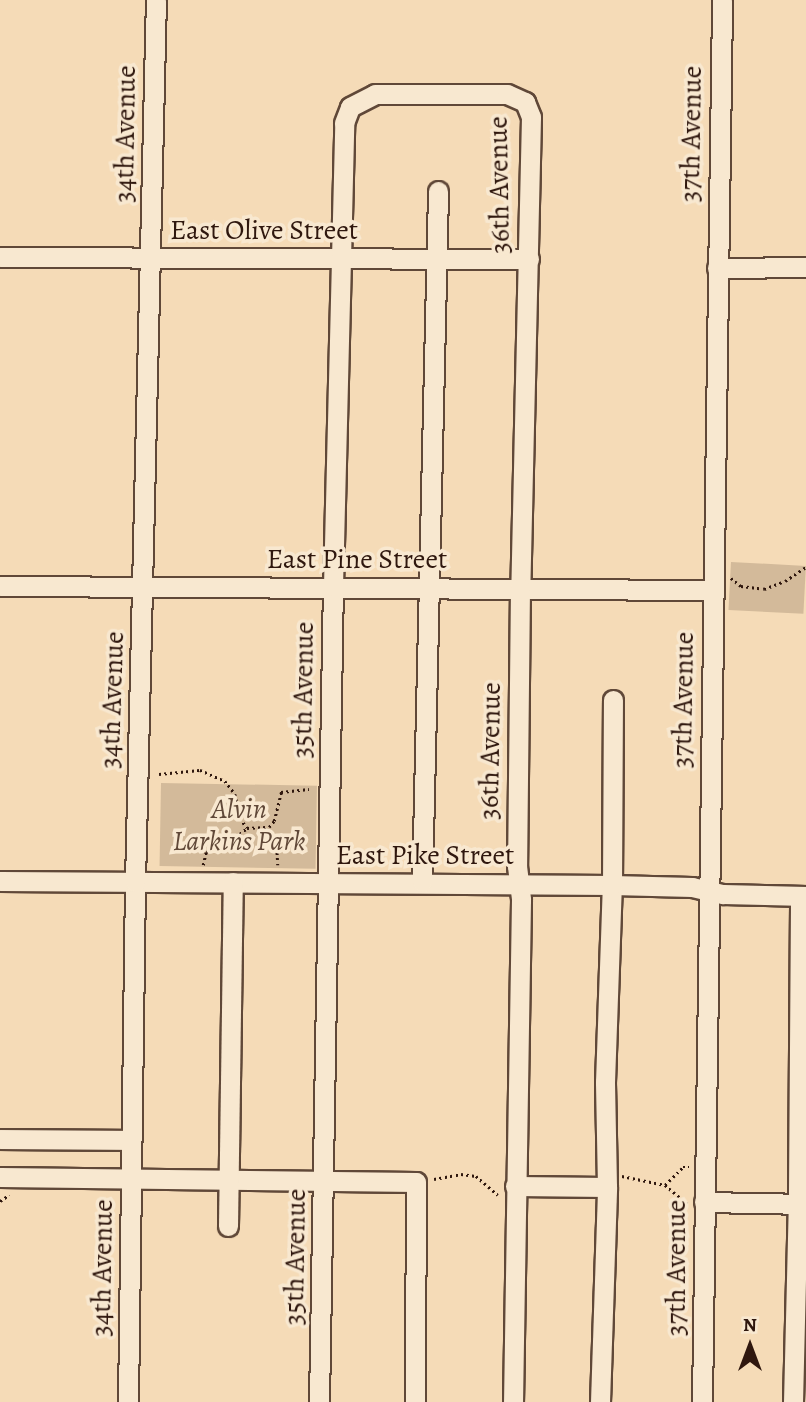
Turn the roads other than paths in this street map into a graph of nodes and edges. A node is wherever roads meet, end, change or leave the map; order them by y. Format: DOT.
graph roads {
  1 [pos="156,0"];
  2 [pos="722,0"];
  3 [pos="525,102"];
  4 [pos="438,191"];
  5 [pos="0,257"];
  6 [pos="151,258"];
  7 [pos="341,259"];
  8 [pos="435,259"];
  9 [pos="529,259"];
  10 [pos="806,267"];
  11 [pos="716,268"];
  12 [pos="0,586"];
  13 [pos="144,586"];
  14 [pos="333,586"];
  15 [pos="428,587"];
  16 [pos="520,588"];
  17 [pos="713,590"];
  18 [pos="613,700"];
  19 [pos="0,881"];
  20 [pos="135,882"];
  21 [pos="233,882"];
  22 [pos="327,883"];
  23 [pos="422,883"];
  24 [pos="519,884"];
  25 [pos="612,885"];
  26 [pos="707,891"];
  27 [pos="803,896"];
  28 [pos="0,1139"];
  29 [pos="131,1140"];
  30 [pos="0,1177"];
  31 [pos="131,1179"];
  32 [pos="229,1180"];
  33 [pos="609,1180"];
  34 [pos="325,1181"];
  35 [pos="515,1186"];
  36 [pos="697,1204"];
  37 [pos="802,1204"];
  38 [pos="228,1226"];
  39 [pos="128,1402"];
  40 [pos="319,1402"];
  41 [pos="415,1402"];
  42 [pos="513,1402"];
  43 [pos="600,1402"];
  44 [pos="702,1402"];
  45 [pos="793,1402"];
  1 -- 6 [label="street, 34th Avenue"];
  2 -- 11 [label="street, 37th Avenue"];
  3 -- 7 [label="street, 35th Avenue"];
  3 -- 9 [label="street, 36th Avenue"];
  4 -- 8 [label="street"];
  5 -- 6 [label="street, East Olive Street"];
  6 -- 7 [label="street, East Olive Street"];
  6 -- 13 [label="street, 34th Avenue"];
  7 -- 8 [label="street, East Olive Street"];
  7 -- 14 [label="street, 35th Avenue"];
  8 -- 9 [label="street, East Olive Street"];
  8 -- 15 [label="street"];
  9 -- 16 [label="street, 36th Avenue"];
  10 -- 11 [label="street"];
  11 -- 17 [label="street, 37th Avenue"];
  12 -- 13 [label="street, East Pine Street"];
  13 -- 14 [label="street, East Pine Street"];
  13 -- 20 [label="street, 34th Avenue"];
  14 -- 15 [label="street, East Pine Street"];
  14 -- 22 [label="street, 35th Avenue"];
  15 -- 16 [label="street, East Pine Street"];
  15 -- 23 [label="street"];
  16 -- 17 [label="street, East Pine Street"];
  16 -- 24 [label="street, 36th Avenue"];
  17 -- 26 [label="street, 37th Avenue"];
  18 -- 25 [label="street"];
  19 -- 20 [label="street, East Pike Street"];
  20 -- 21 [label="street, East Pike Street"];
  20 -- 29 [label="street, 34th Avenue"];
  21 -- 22 [label="street, East Pike Street"];
  21 -- 32 [label="street"];
  22 -- 23 [label="street, East Pike Street"];
  22 -- 34 [label="street, 35th Avenue"];
  23 -- 24 [label="street, East Pike Street"];
  24 -- 25 [label="street, East Pike Street"];
  24 -- 35 [label="street, 36th Avenue"];
  25 -- 26 [label="street, East Pike Street"];
  25 -- 33 [label="street"];
  26 -- 27 [label="street, East Pike Street"];
  26 -- 36 [label="street, 37th Avenue"];
  27 -- 37 [label="street"];
  28 -- 29 [label="street"];
  29 -- 31 [label="street, 34th Avenue"];
  30 -- 31 [label="street"];
  31 -- 32 [label="street"];
  31 -- 39 [label="street, 34th Avenue"];
  32 -- 34 [label="street"];
  32 -- 38 [label="street"];
  33 -- 35 [label="street"];
  33 -- 43 [label="street"];
  34 -- 40 [label="street, 35th Avenue"];
  34 -- 41 [label="street"];
  35 -- 42 [label="street, 36th Avenue"];
  36 -- 37 [label="street"];
  36 -- 44 [label="street, 37th Avenue"];
  37 -- 45 [label="street"];
}
